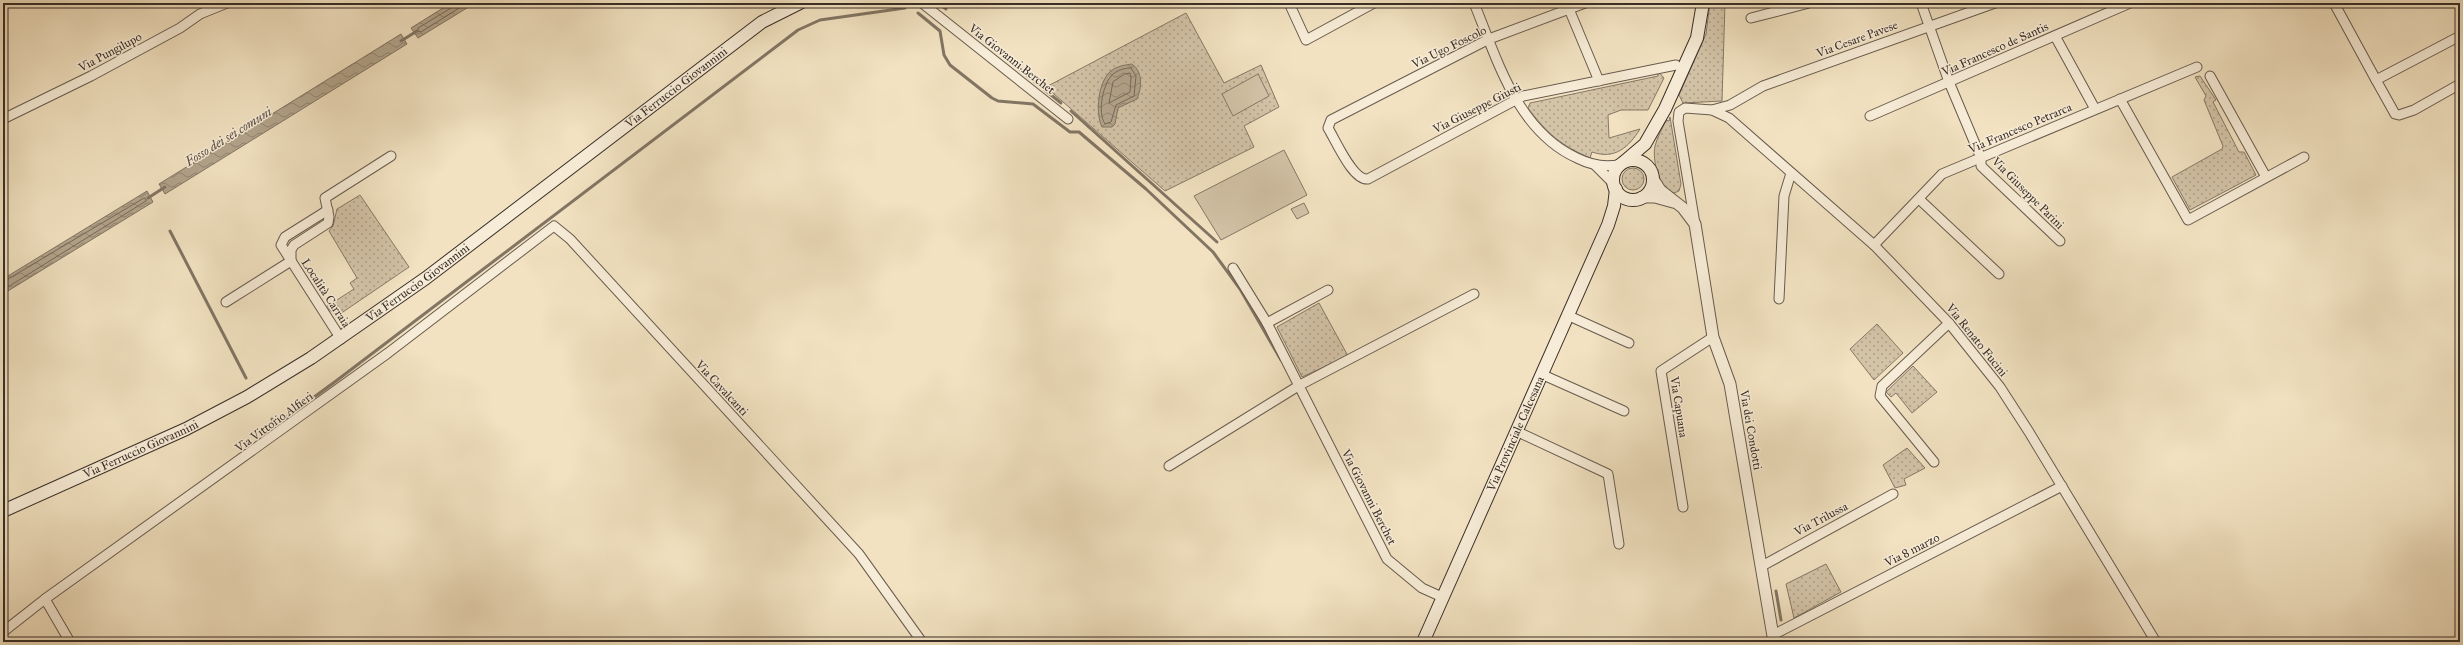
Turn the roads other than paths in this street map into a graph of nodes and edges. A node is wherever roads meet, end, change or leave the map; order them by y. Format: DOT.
graph roads {
  1 [pos="227,3"];
  2 [pos="783,3"];
  3 [pos="800,3"];
  4 [pos="922,3"];
  5 [pos="1289,3"];
  6 [pos="1374,3"];
  7 [pos="1474,3"];
  8 [pos="1585,3"];
  9 [pos="1703,3"];
  10 [pos="1809,3"];
  11 [pos="1921,3"];
  12 [pos="1995,3"];
  13 [pos="2130,3"];
  14 [pos="2334,3"];
  15 [pos="1569,9"];
  16 [pos="1751,18"];
  17 [pos="762,22"];
  18 [pos="1928,27"];
  19 [pos="2056,36"];
  20 [pos="2460,36"];
  21 [pos="1489,39"];
  22 [pos="1676,65"];
  23 [pos="2197,67"];
  24 [pos="2210,76"];
  25 [pos="2376,80"];
  26 [pos="1600,81"];
  27 [pos="1949,82"];
  28 [pos="2460,84"];
  29 [pos="2120,99"];
  30 [pos="1516,100"];
  31 [pos="1730,105"];
  32 [pos="2095,109"];
  33 [pos="1712,110"];
  34 [pos="1870,116"];
  35 [pos="1729,118"];
  36 [pos="1068,119"];
  37 [pos="3,120"];
  38 [pos="1328,123"];
  39 [pos="1653,133"];
  40 [pos="391,156"];
  41 [pos="2304,157"];
  42 [pos="1981,158"];
  43 [pos="1623,163"];
  44 [pos="1595,165"];
  45 [pos="1648,167"];
  46 [pos="1791,173"];
  47 [pos="2266,177"];
  48 [pos="1652,179"];
  49 [pos="1615,187"];
  50 [pos="1690,189"];
  51 [pos="1637,198"];
  52 [pos="1919,199"];
  53 [pos="1678,203"];
  54 [pos="1696,224"];
  55 [pos="1608,225"];
  56 [pos="554,226"];
  57 [pos="2060,241"];
  58 [pos="1874,245"];
  59 [pos="291,261"];
  60 [pos="1233,268"];
  61 [pos="1999,274"];
  62 [pos="1328,290"];
  63 [pos="1474,294"];
  64 [pos="1779,299"];
  65 [pos="226,302"];
  66 [pos="1567,316"];
  67 [pos="1268,323"];
  68 [pos="1949,323"];
  69 [pos="1714,337"];
  70 [pos="341,338"];
  71 [pos="1629,343"];
  72 [pos="1541,374"];
  73 [pos="1300,385"];
  74 [pos="1624,411"];
  75 [pos="1516,431"];
  76 [pos="1934,462"];
  77 [pos="1169,466"];
  78 [pos="2062,486"];
  79 [pos="1893,494"];
  80 [pos="1683,507"];
  81 [pos="3,511"];
  82 [pos="1619,544"];
  83 [pos="1762,566"];
  84 [pos="1442,597"];
  85 [pos="45,599"];
  86 [pos="3,632"];
  87 [pos="1774,639"];
  88 [pos="70,642"];
  89 [pos="922,642"];
  90 [pos="1422,642"];
  91 [pos="2156,642"];
  1 -- 37 [label="street, Via Pungilupo"];
  2 -- 17 [label="main road"];
  3 -- 17 [label="main road, Via Ferruccio Giovannini"];
  4 -- 36 [label="street, Via Giovanni Berchet"];
  5 -- 6 [label="street"];
  7 -- 21 [label="street"];
  8 -- 15 [label="street, Via Ugo Foscolo"];
  9 -- 39 [label="main road"];
  10 -- 16 [label="street"];
  11 -- 18 [label="street, Via Giuseppe Parini"];
  12 -- 18 [label="street, Via Cesare Pavese"];
  13 -- 19 [label="street, Via Francesco de Santis"];
  14 -- 25 [label="street"];
  15 -- 21 [label="street, Via Ugo Foscolo"];
  15 -- 26 [label="street"];
  17 -- 70 [label="main road, Via Ferruccio Giovannini"];
  18 -- 27 [label="street, Via Giuseppe Parini"];
  18 -- 31 [label="street, Via Cesare Pavese"];
  19 -- 27 [label="street, Via Francesco de Santis"];
  19 -- 32 [label="street"];
  20 -- 25 [label="street"];
  21 -- 30 [label="street"];
  21 -- 38 [label="street, Via Ugo Foscolo"];
  22 -- 26 [label="street, Via Giuseppe Giusti"];
  23 -- 29 [label="street, Via Francesco Petrarca"];
  24 -- 47 [label="street"];
  25 -- 28 [label="street"];
  26 -- 30 [label="street, Via Giuseppe Giusti"];
  27 -- 34 [label="street, Via Francesco de Santis"];
  27 -- 42 [label="street, Via Giuseppe Parini"];
  29 -- 32 [label="street, Via Francesco Petrarca"];
  29 -- 47 [label="street"];
  30 -- 38 [label="street, Via Giuseppe Giusti"];
  30 -- 44 [label="street"];
  31 -- 33 [label="street, Via Cesare Pavese"];
  31 -- 35 [label="street"];
  32 -- 42 [label="street, Via Francesco Petrarca"];
  33 -- 35 [label="street, Via Renato Fucini"];
  33 -- 50 [label="street, Via dei Condotti"];
  35 -- 46 [label="street, Via Renato Fucini"];
  39 -- 43 [label="main road"];
  39 -- 45 [label="main road"];
  40 -- 59 [label="street, Località Carraia"];
  41 -- 47 [label="street"];
  42 -- 52 [label="street, Via Francesco Petrarca"];
  42 -- 57 [label="street, Via Giuseppe Parini"];
  43 -- 44 [label="street"];
  43 -- 45 [label="main road"];
  43 -- 49 [label="main road"];
  44 -- 49 [label="street"];
  45 -- 48 [label="main road"];
  46 -- 58 [label="street, Via Renato Fucini"];
  46 -- 64 [label="street"];
  48 -- 51 [label="main road"];
  48 -- 53 [label="street"];
  49 -- 51 [label="main road"];
  49 -- 55 [label="main road, Via Provinciale Calcesana"];
  50 -- 53 [label="street"];
  50 -- 54 [label="street, Via dei Condotti"];
  51 -- 53 [label="street"];
  51 -- 55 [label="main road, Via Provinciale Calcesana"];
  52 -- 58 [label="street, Via Francesco Petrarca"];
  52 -- 61 [label="street"];
  53 -- 54 [label="street"];
  54 -- 69 [label="street, Via dei Condotti"];
  55 -- 66 [label="main road, Via Provinciale Calcesana"];
  56 -- 85 [label="street, Via Vittorio Alfieri"];
  56 -- 89 [label="street, Via Cavalcanti"];
  58 -- 68 [label="street, Via Renato Fucini"];
  59 -- 65 [label="street, Località Carraia"];
  59 -- 70 [label="street, Località Carraia"];
  60 -- 67 [label="street, Via Giovanni Berchet"];
  62 -- 67 [label="street"];
  63 -- 73 [label="street"];
  66 -- 71 [label="street"];
  66 -- 72 [label="main road, Via Provinciale Calcesana"];
  67 -- 73 [label="street, Via Giovanni Berchet"];
  68 -- 76 [label="street"];
  68 -- 78 [label="street, Via Renato Fucini"];
  69 -- 80 [label="street, Via Capuana"];
  69 -- 83 [label="street, Via dei Condotti"];
  70 -- 81 [label="main road, Via Ferruccio Giovannini"];
  72 -- 74 [label="street"];
  72 -- 75 [label="main road, Via Provinciale Calcesana"];
  73 -- 77 [label="street"];
  73 -- 84 [label="street, Via Giovanni Berchet"];
  75 -- 82 [label="street"];
  75 -- 84 [label="main road, Via Provinciale Calcesana"];
  78 -- 87 [label="street, Via 8 marzo"];
  78 -- 91 [label="street, Via Renato Fucini"];
  79 -- 83 [label="street, Via Trilussa"];
  83 -- 87 [label="street, Via dei Condotti"];
  84 -- 90 [label="main road, Via Provinciale Calcesana"];
  85 -- 86 [label="street, Via Vittorio Alfieri"];
  85 -- 88 [label="street"];
}
